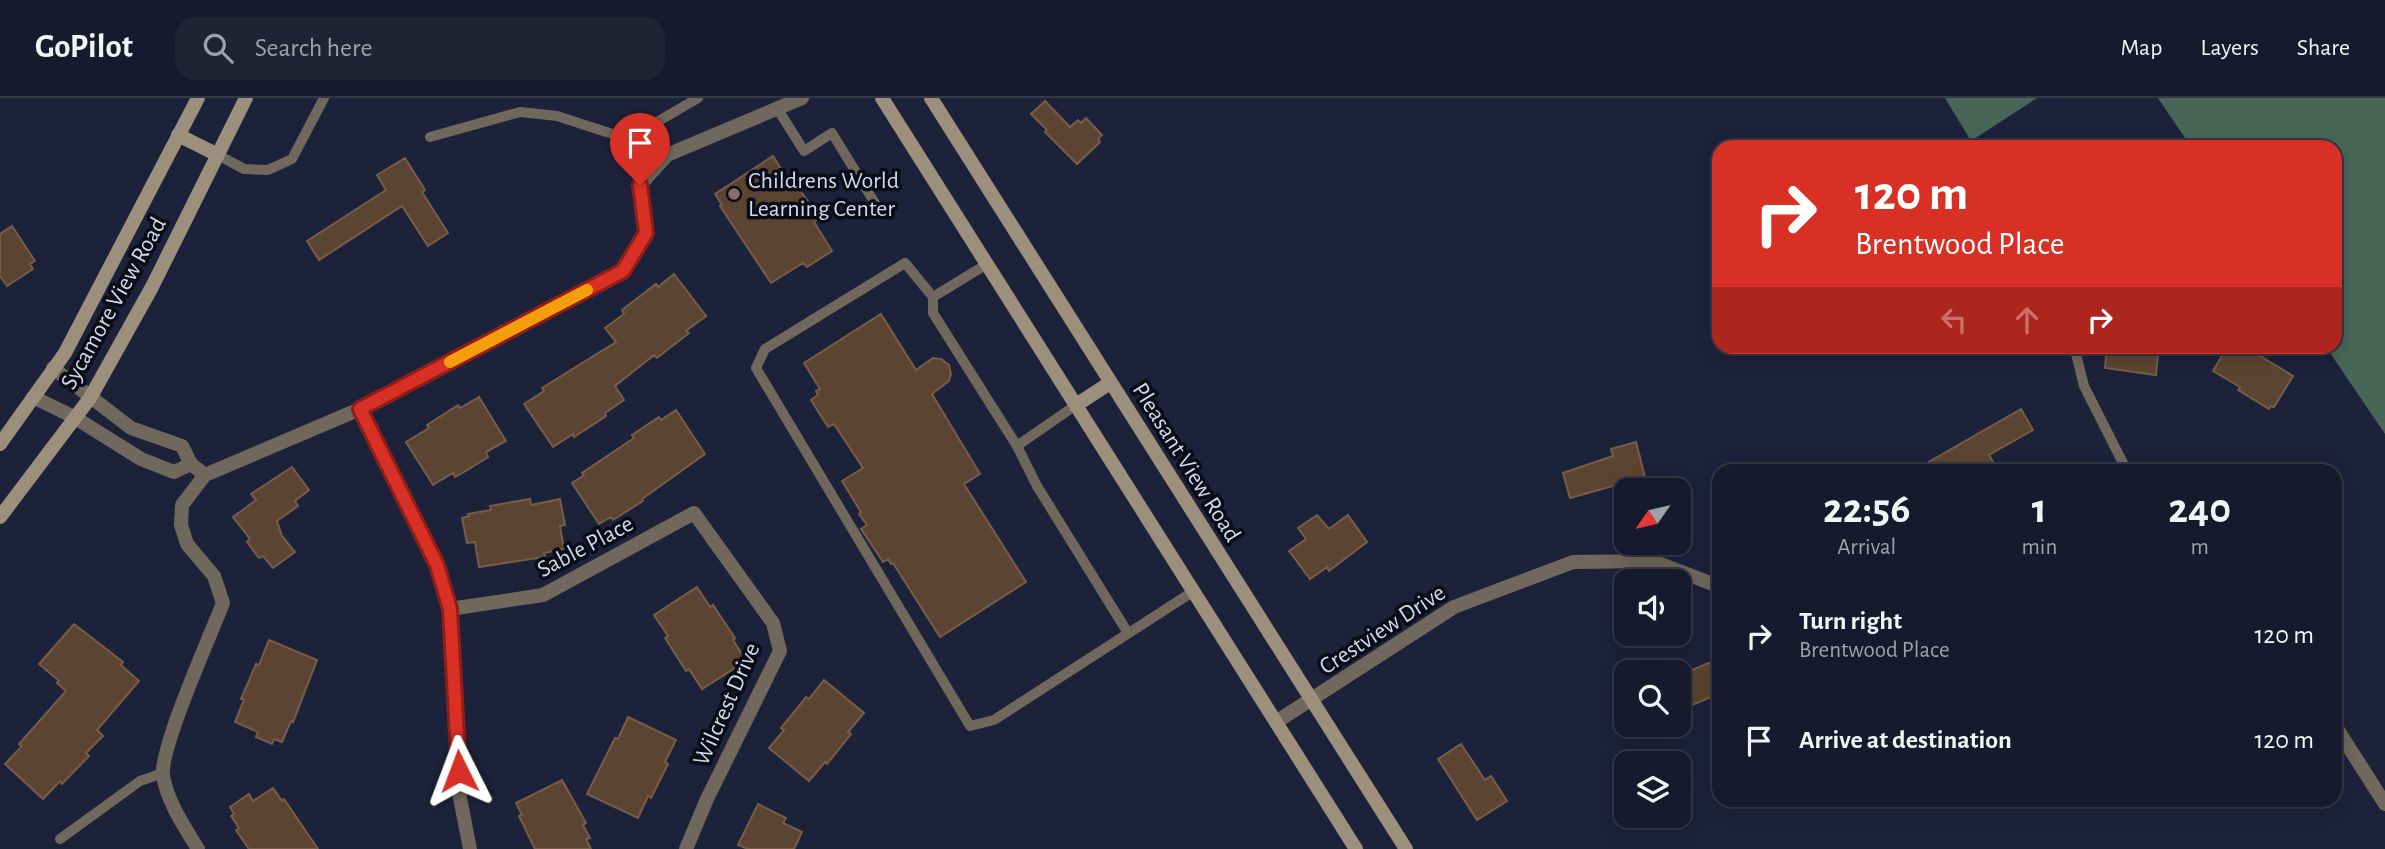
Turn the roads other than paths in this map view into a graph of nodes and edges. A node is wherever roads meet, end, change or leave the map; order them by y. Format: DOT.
graph roads {
  1 [pos="198,98"];
  2 [pos="246,98"];
  3 [pos="324,98"];
  4 [pos="698,98"];
  5 [pos="802,98"];
  6 [pos="882,98"];
  7 [pos="931,98"];
  8 [pos="777,108"];
  9 [pos="178,135"];
  10 [pos="430,137"];
  11 [pos="218,155"];
  12 [pos="881,213"];
  13 [pos="987,264"];
  14 [pos="933,297"];
  15 [pos="2076,354"];
  16 [pos="53,368"];
  17 [pos="1110,383"];
  18 [pos="33,397"];
  19 [pos="90,398"];
  20 [pos="1076,405"];
  21 [pos="360,409"];
  22 [pos="74,417"];
  23 [pos="0,444"];
  24 [pos="1017,446"];
  25 [pos="191,464"];
  26 [pos="2123,464"];
  27 [pos="205,475"];
  28 [pos="694,513"];
  29 [pos="0,517"];
  30 [pos="1712,584"];
  31 [pos="1194,591"];
  32 [pos="450,609"];
  33 [pos="1128,633"];
  34 [pos="1311,702"];
  35 [pos="1276,722"];
  36 [pos="2342,737"];
  37 [pos="163,774"];
  38 [pos="2385,804"];
  39 [pos="60,839"];
  40 [pos="198,849"];
  41 [pos="470,849"];
  42 [pos="686,849"];
  43 [pos="1356,849"];
  44 [pos="1406,849"];
  1 -- 9 [label="main road, Sycamore View Road"];
  2 -- 11 [label="main road, Sycamore View Road"];
  3 -- 11 [label="lane"];
  4 -- 10 [label="lane"];
  5 -- 8 [label="street"];
  6 -- 13 [label="main road"];
  7 -- 17 [label="main road, Pleasant View Road"];
  8 -- 12 [label="lane"];
  8 -- 21 [label="street"];
  9 -- 11 [label="main road"];
  9 -- 16 [label="main road, Sycamore View Road"];
  11 -- 19 [label="main road, Sycamore View Road"];
  13 -- 14 [label="lane"];
  13 -- 20 [label="main road"];
  14 -- 24 [label="lane"];
  14 -- 33 [label="lane"];
  15 -- 26 [label="lane"];
  16 -- 18 [label="main road, Sycamore View Road"];
  16 -- 19 [label="street"];
  17 -- 20 [label="main road"];
  17 -- 34 [label="main road, Pleasant View Road"];
  18 -- 22 [label="street"];
  18 -- 23 [label="main road, Sycamore View Road"];
  19 -- 22 [label="main road, Sycamore View Road"];
  19 -- 25 [label="street"];
  20 -- 24 [label="lane"];
  20 -- 31 [label="main road"];
  21 -- 27 [label="street"];
  21 -- 32 [label="street"];
  22 -- 25 [label="street"];
  22 -- 29 [label="main road, Sycamore View Road"];
  24 -- 33 [label="lane"];
  25 -- 27 [label="street"];
  27 -- 37 [label="street"];
  28 -- 32 [label="street, Sable Place"];
  28 -- 42 [label="street, Wilcrest Drive"];
  30 -- 34 [label="street, Crestview Drive"];
  31 -- 33 [label="lane"];
  31 -- 35 [label="main road"];
  32 -- 41 [label="street"];
  34 -- 35 [label="street, Crestview Drive"];
  34 -- 44 [label="main road, Pleasant View Road"];
  35 -- 43 [label="main road"];
  36 -- 38 [label="street"];
  37 -- 39 [label="lane"];
  37 -- 40 [label="street"];
}
